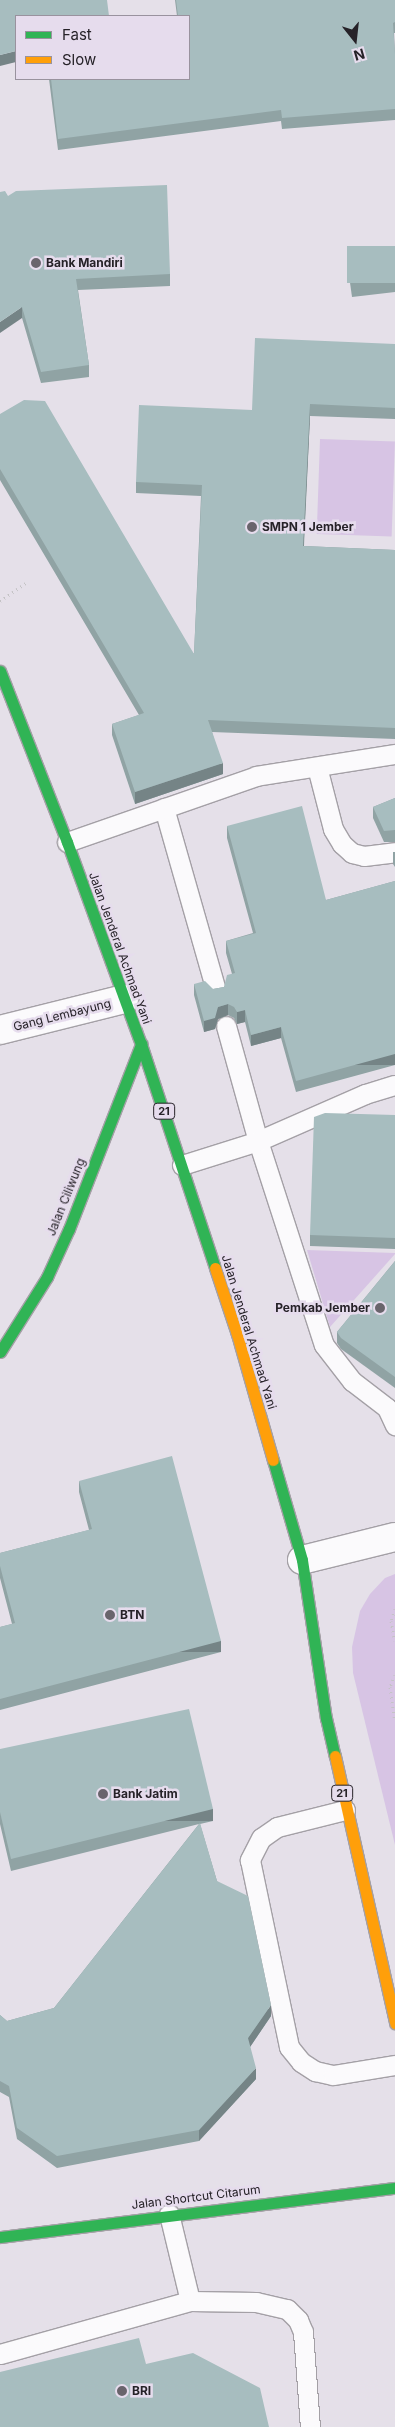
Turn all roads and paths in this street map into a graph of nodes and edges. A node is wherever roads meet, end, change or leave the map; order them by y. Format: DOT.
graph roads {
  1 [pos="26,583"];
  2 [pos="0,601"];
  3 [pos="0,671"];
  4 [pos="395,754"];
  5 [pos="317,767"];
  6 [pos="164,808"];
  7 [pos="67,842"];
  8 [pos="395,852"];
  9 [pos="216,990"];
  10 [pos="124,999"];
  11 [pos="226,1026"];
  12 [pos="0,1030"];
  13 [pos="141,1044"];
  14 [pos="395,1084"];
  15 [pos="258,1141"];
  16 [pos="182,1165"];
  17 [pos="0,1352"];
  18 [pos="395,1425"];
  19 [pos="395,1538"];
  20 [pos="302,1560"];
  21 [pos="395,1609"];
  22 [pos="395,1641"];
  23 [pos="395,1675"];
  24 [pos="395,1721"];
  25 [pos="345,1810"];
  26 [pos="395,2023"];
  27 [pos="395,2065"];
  28 [pos="395,2188"];
  29 [pos="169,2214"];
  30 [pos="0,2237"];
  31 [pos="190,2301"];
  32 [pos="0,2354"];
  33 [pos="310,2427"];
  1 -- 2 [label="path"];
  3 -- 7 [label="main road, Jalan Jenderal Achmad Yani / 21"];
  4 -- 5 [label="lane"];
  5 -- 6 [label="lane"];
  5 -- 8 [label="lane"];
  6 -- 7 [label="lane"];
  6 -- 9 [label="lane"];
  7 -- 10 [label="main road, Jalan Jenderal Achmad Yani / 21"];
  10 -- 12 [label="street, Gang Lembayung"];
  10 -- 13 [label="main road, Jalan Jenderal Achmad Yani / 21"];
  11 -- 15 [label="lane"];
  13 -- 16 [label="main road, Jalan Jenderal Achmad Yani / 21"];
  13 -- 17 [label="main road, Jalan Ciliwung"];
  14 -- 15 [label="lane"];
  15 -- 16 [label="lane"];
  15 -- 18 [label="lane"];
  16 -- 20 [label="main road, Jalan Jenderal Achmad Yani / 21"];
  19 -- 20 [label="street"];
  20 -- 25 [label="main road, Jalan Jenderal Achmad Yani / 21"];
  21 -- 22 [label="path"];
  23 -- 24 [label="path"];
  25 -- 26 [label="main road, Jalan Jenderal Achmad Yani / 21"];
  25 -- 27 [label="lane"];
  28 -- 29 [label="main road, Jalan Shortcut Citarum"];
  29 -- 30 [label="main road, Jalan Shortcut Citarum"];
  29 -- 31 [label="lane"];
  31 -- 32 [label="lane"];
  31 -- 33 [label="lane"];
}
